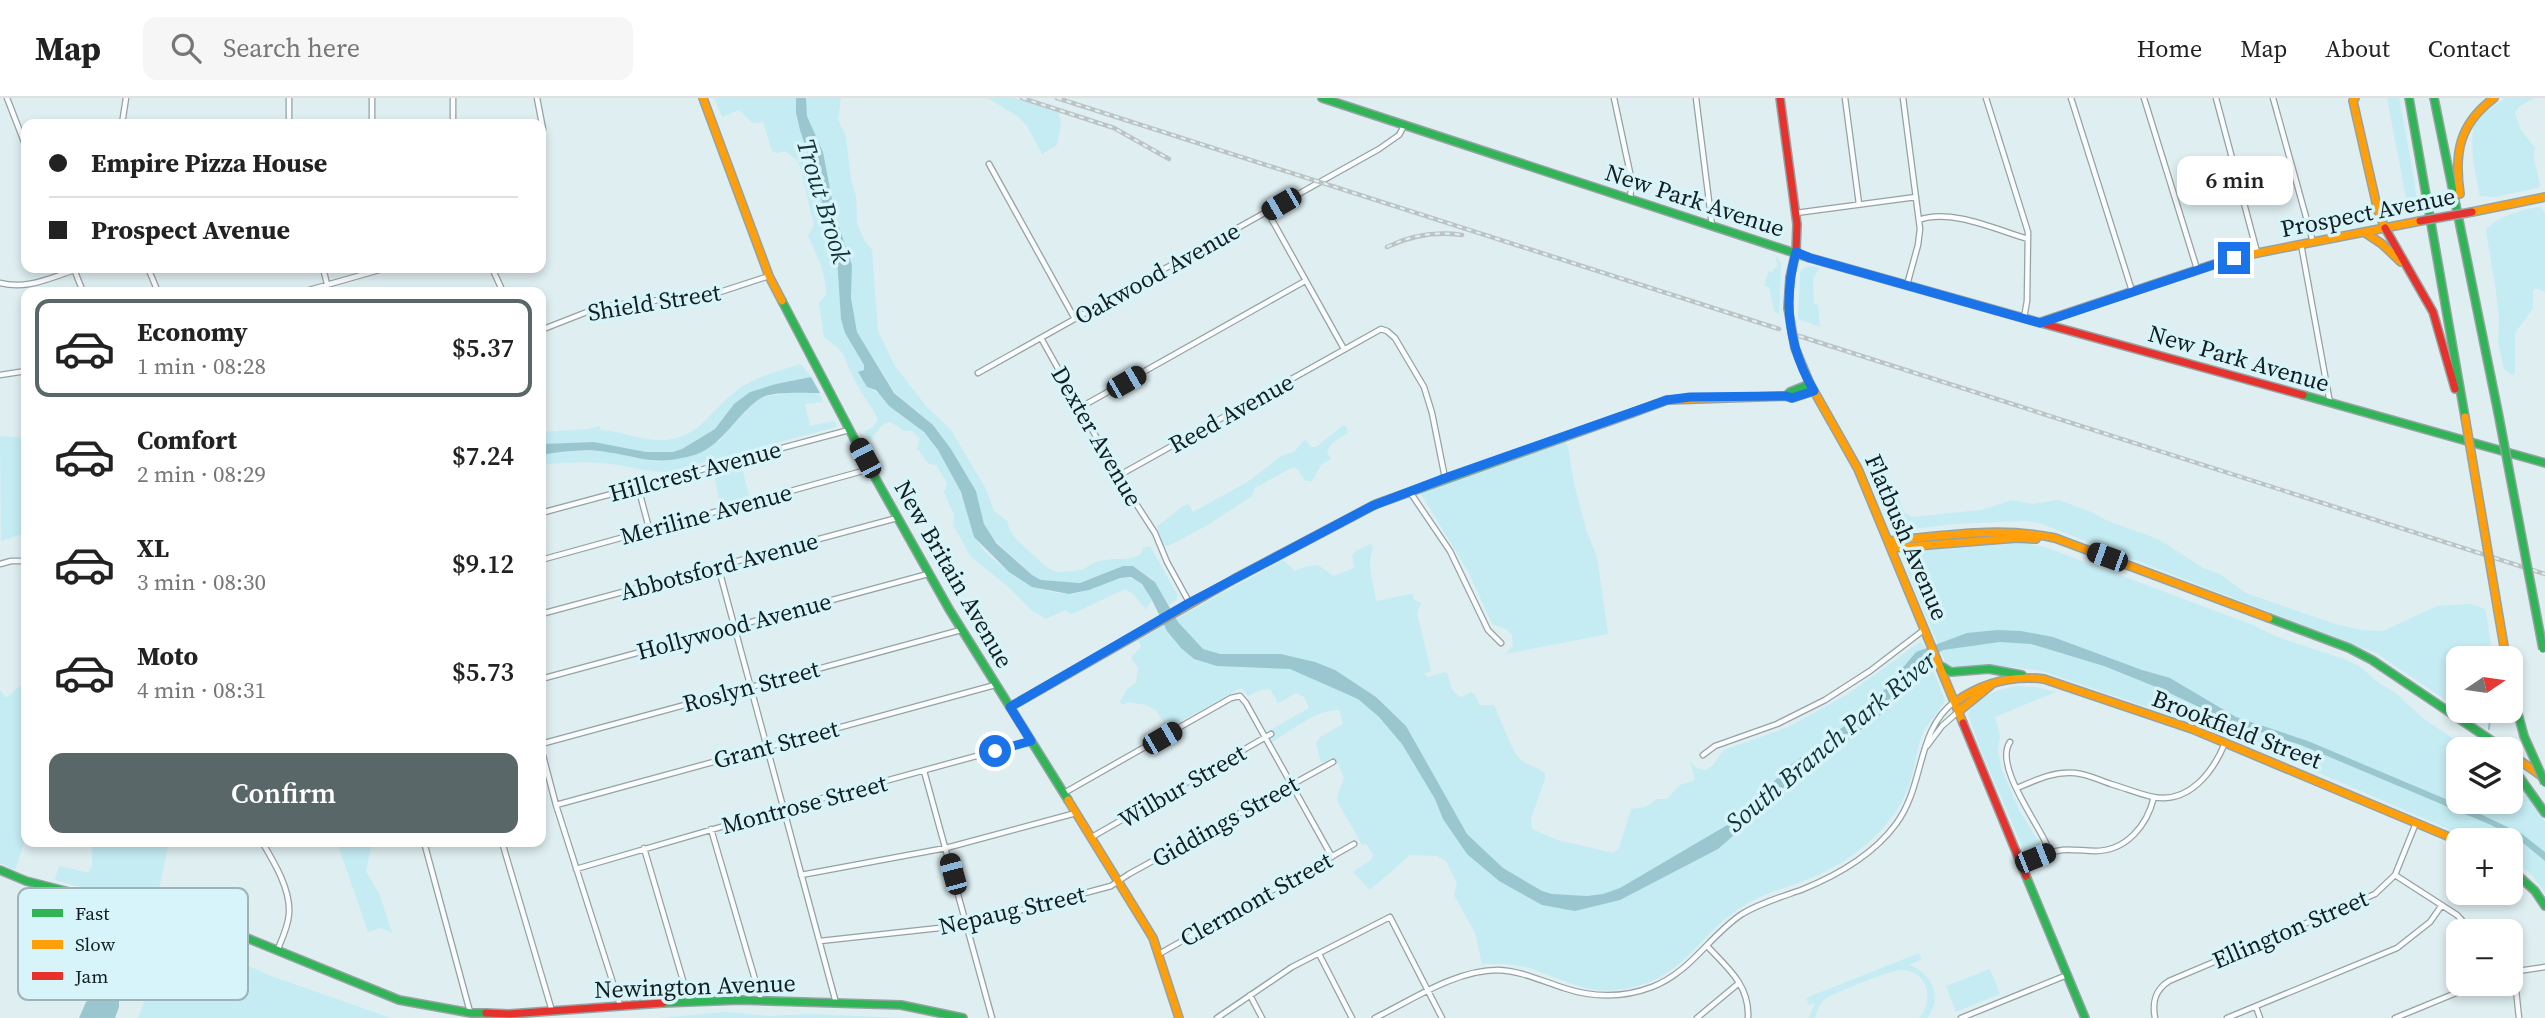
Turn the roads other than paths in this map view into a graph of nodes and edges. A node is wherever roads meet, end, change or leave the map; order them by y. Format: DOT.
graph roads {
  1 [pos="7,98"];
  2 [pos="126,98"];
  3 [pos="289,98"];
  4 [pos="372,98"];
  5 [pos="453,98"];
  6 [pos="537,98"];
  7 [pos="704,98"];
  8 [pos="1322,98"];
  9 [pos="1614,98"];
  10 [pos="1696,98"];
  11 [pos="1780,98"];
  12 [pos="1845,98"];
  13 [pos="1903,98"];
  14 [pos="1986,98"];
  15 [pos="2071,98"];
  16 [pos="2144,98"];
  17 [pos="2216,98"];
  18 [pos="2273,98"];
  19 [pos="2409,98"];
  20 [pos="2434,98"];
  21 [pos="2494,98"];
  22 [pos="2353,99"];
  23 [pos="123,119"];
  24 [pos="289,119"];
  25 [pos="372,119"];
  26 [pos="453,119"];
  27 [pos="541,119"];
  28 [pos="1404,125"];
  29 [pos="21,134"];
  30 [pos="989,164"];
  31 [pos="1916,197"];
  32 [pos="2545,197"];
  33 [pos="1630,198"];
  34 [pos="1859,204"];
  35 [pos="1267,211"];
  36 [pos="1796,213"];
  37 [pos="1919,220"];
  38 [pos="1712,225"];
  39 [pos="2385,228"];
  40 [pos="2364,232"];
  41 [pos="2463,232"];
  42 [pos="2028,239"];
  43 [pos="2313,242"];
  44 [pos="2301,244"];
  45 [pos="1796,252"];
  46 [pos="2258,252"];
  47 [pos="2197,269"];
  48 [pos="63,273"];
  49 [pos="324,273"];
  50 [pos="369,273"];
  51 [pos="769,276"];
  52 [pos="2414,277"];
  53 [pos="1305,281"];
  54 [pos="0,284"];
  55 [pos="327,285"];
  56 [pos="1907,285"];
  57 [pos="320,287"];
  58 [pos="2132,291"];
  59 [pos="2074,311"];
  60 [pos="2024,318"];
  61 [pos="1075,319"];
  62 [pos="2040,323"];
  63 [pos="546,328"];
  64 [pos="2077,333"];
  65 [pos="1041,338"];
  66 [pos="1344,349"];
  67 [pos="21,372"];
  68 [pos="978,373"];
  69 [pos="0,375"];
  70 [pos="1812,387"];
  71 [pos="2460,402"];
  72 [pos="2331,404"];
  73 [pos="1081,407"];
  74 [pos="849,429"];
  75 [pos="2545,463"];
  76 [pos="871,469"];
  77 [pos="1118,476"];
  78 [pos="1445,478"];
  79 [pos="638,487"];
  80 [pos="1409,491"];
  81 [pos="546,512"];
  82 [pos="897,518"];
  83 [pos="649,528"];
  84 [pos="1890,545"];
  85 [pos="546,559"];
  86 [pos="21,561"];
  87 [pos="0,564"];
  88 [pos="718,566"];
  89 [pos="928,574"];
  90 [pos="1189,603"];
  91 [pos="546,613"];
  92 [pos="734,626"];
  93 [pos="962,629"];
  94 [pos="1926,629"];
  95 [pos="1501,643"];
  96 [pos="2504,646"];
  97 [pos="2544,652"];
  98 [pos="1940,665"];
  99 [pos="2026,676"];
  100 [pos="546,678"];
  101 [pos="1996,682"];
  102 [pos="996,685"];
  103 [pos="750,687"];
  104 [pos="1955,702"];
  105 [pos="1010,707"];
  106 [pos="1959,711"];
  107 [pos="2520,723"];
  108 [pos="1271,734"];
  109 [pos="2476,737"];
  110 [pos="2486,737"];
  111 [pos="1265,738"];
  112 [pos="1031,741"];
  113 [pos="2010,742"];
  114 [pos="2225,742"];
  115 [pos="546,745"];
  116 [pos="766,747"];
  117 [pos="1926,747"];
  118 [pos="1703,755"];
  119 [pos="1333,762"];
  120 [pos="2523,764"];
  121 [pos="546,766"];
  122 [pos="924,771"];
  123 [pos="2545,781"];
  124 [pos="2523,782"];
  125 [pos="1291,784"];
  126 [pos="2017,788"];
  127 [pos="1064,794"];
  128 [pos="2154,797"];
  129 [pos="556,805"];
  130 [pos="783,809"];
  131 [pos="1076,813"];
  132 [pos="2545,813"];
  133 [pos="2416,823"];
  134 [pos="711,829"];
  135 [pos="2446,836"];
  136 [pos="1092,838"];
  137 [pos="1354,844"];
  138 [pos="265,847"];
  139 [pos="425,847"];
  140 [pos="503,847"];
  141 [pos="644,848"];
  142 [pos="946,848"];
  143 [pos="2050,852"];
  144 [pos="1332,857"];
  145 [pos="2021,864"];
  146 [pos="576,869"];
  147 [pos="0,870"];
  148 [pos="801,875"];
  149 [pos="2395,875"];
  150 [pos="2523,880"];
  151 [pos="1119,881"];
  152 [pos="53,888"];
  153 [pos="2442,905"];
  154 [pos="2545,906"];
  155 [pos="2461,919"];
  156 [pos="967,925"];
  157 [pos="248,939"];
  158 [pos="820,942"];
  159 [pos="1707,947"];
  160 [pos="277,951"];
  161 [pos="1158,954"];
  162 [pos="1319,954"];
  163 [pos="2545,967"];
  164 [pos="2523,970"];
  165 [pos="2068,975"];
  166 [pos="1740,983"];
  167 [pos="1429,991"];
  168 [pos="1250,995"];
  169 [pos="2449,996"];
  170 [pos="2516,996"];
  171 [pos="761,1000"];
  172 [pos="689,1001"];
  173 [pos="836,1003"];
  174 [pos="621,1006"];
  175 [pos="2256,1007"];
  176 [pos="552,1012"];
  177 [pos="471,1013"];
  178 [pos="963,1018"];
  179 [pos="992,1018"];
  180 [pos="1179,1018"];
  181 [pos="1217,1018"];
  182 [pos="1262,1018"];
  183 [pos="1352,1018"];
  184 [pos="1375,1018"];
  185 [pos="1442,1018"];
  186 [pos="1697,1018"];
  187 [pos="1748,1018"];
  188 [pos="1961,1018"];
  189 [pos="2085,1018"];
  190 [pos="2155,1018"];
  191 [pos="2227,1018"];
  192 [pos="2260,1018"];
  193 [pos="2395,1018"];
  194 [pos="2519,1018"];
  1 -- 29 [label="street"];
  2 -- 23 [label="street"];
  3 -- 24 [label="street"];
  4 -- 25 [label="street"];
  5 -- 26 [label="street"];
  6 -- 27 [label="street"];
  7 -- 51 [label="main road, New Britain Avenue"];
  8 -- 28 [label="main road, New Park Avenue"];
  9 -- 33 [label="street"];
  10 -- 38 [label="street"];
  11 -- 36 [label="main road, Flatbush Avenue"];
  12 -- 34 [label="street"];
  13 -- 31 [label="street"];
  14 -- 42 [label="street"];
  15 -- 58 [label="street"];
  16 -- 47 [label="street"];
  17 -- 46 [label="street"];
  18 -- 43 [label="street"];
  19 -- 71 [label="main road"];
  20 -- 41 [label="main road"];
  21 -- 41 [label="main road"];
  22 -- 39 [label="main road"];
  28 -- 33 [label="main road, New Park Avenue"];
  28 -- 35 [label="street, Oakwood Avenue"];
  30 -- 61 [label="street"];
  31 -- 34 [label="street"];
  31 -- 37 [label="street"];
  32 -- 39 [label="main road, Prospect Avenue, bridge"];
  33 -- 38 [label="main road, New Park Avenue"];
  34 -- 36 [label="street"];
  35 -- 53 [label="street"];
  35 -- 61 [label="street, Oakwood Avenue"];
  36 -- 45 [label="main road, Flatbush Avenue"];
  37 -- 42 [label="street"];
  37 -- 56 [label="street"];
  38 -- 45 [label="main road, New Park Avenue"];
  39 -- 40 [label="main road, Prospect Avenue"];
  39 -- 52 [label="main road"];
  40 -- 43 [label="main road, Prospect Avenue"];
  40 -- 52 [label="main road"];
  41 -- 97 [label="main road, bridge"];
  42 -- 60 [label="street"];
  43 -- 44 [label="main road, Prospect Avenue"];
  44 -- 46 [label="main road, Prospect Avenue"];
  44 -- 72 [label="street"];
  45 -- 56 [label="main road, New Park Avenue"];
  45 -- 70 [label="main road, Flatbush Avenue, bridge"];
  46 -- 47 [label="main road, Prospect Avenue"];
  47 -- 58 [label="main road, Prospect Avenue"];
  48 -- 54 [label="street"];
  49 -- 55 [label="street"];
  50 -- 55 [label="street"];
  51 -- 63 [label="street, Shield Street"];
  51 -- 74 [label="main road, New Britain Avenue"];
  52 -- 71 [label="main road"];
  53 -- 66 [label="street"];
  53 -- 73 [label="street"];
  55 -- 57 [label="street"];
  56 -- 60 [label="main road, New Park Avenue"];
  58 -- 59 [label="main road, Prospect Avenue"];
  59 -- 62 [label="main road, Prospect Avenue"];
  59 -- 64 [label="main road"];
  60 -- 62 [label="main road, New Park Avenue"];
  61 -- 65 [label="street, Oakwood Avenue"];
  62 -- 64 [label="main road, New Park Avenue"];
  64 -- 72 [label="main road, New Park Avenue"];
  65 -- 68 [label="street, Oakwood Avenue"];
  65 -- 73 [label="street, Dexter Avenue"];
  66 -- 77 [label="street, Reed Avenue"];
  66 -- 78 [label="street, Reed Avenue"];
  67 -- 69 [label="street"];
  70 -- 78 [label="main road"];
  70 -- 84 [label="main road, Flatbush Avenue"];
  71 -- 96 [label="main road, bridge"];
  72 -- 75 [label="main road, New Park Avenue"];
  73 -- 77 [label="street, Dexter Avenue"];
  74 -- 76 [label="main road, New Britain Avenue"];
  74 -- 79 [label="street, Hillcrest Avenue"];
  76 -- 82 [label="main road, New Britain Avenue"];
  76 -- 83 [label="street, Meriline Avenue"];
  77 -- 90 [label="street, Dexter Avenue"];
  78 -- 80 [label="main road"];
  79 -- 81 [label="street, Hillcrest Avenue"];
  79 -- 83 [label="street"];
  80 -- 90 [label="main road"];
  80 -- 95 [label="street"];
  82 -- 88 [label="street, Abbotsford Avenue"];
  82 -- 89 [label="main road, New Britain Avenue"];
  83 -- 85 [label="street, Meriline Avenue"];
  84 -- 94 [label="main road, Flatbush Avenue"];
  84 -- 109 [label="main road"];
  84 -- 110 [label="main road"];
  86 -- 87 [label="street"];
  88 -- 91 [label="street, Abbotsford Avenue"];
  88 -- 92 [label="street"];
  89 -- 92 [label="street, Hollywood Avenue"];
  89 -- 93 [label="main road, New Britain Avenue"];
  90 -- 105 [label="main road"];
  92 -- 100 [label="street, Hollywood Avenue"];
  92 -- 103 [label="street"];
  93 -- 102 [label="main road, New Britain Avenue"];
  93 -- 103 [label="street, Roslyn Street"];
  94 -- 98 [label="main road, Flatbush Avenue"];
  94 -- 118 [label="street"];
  98 -- 99 [label="main road"];
  98 -- 104 [label="main road, Flatbush Avenue"];
  99 -- 101 [label="main road, Brookfield Street"];
  99 -- 114 [label="main road, Brookfield Street"];
  101 -- 104 [label="main road, Brookfield Street"];
  101 -- 106 [label="main road, Brookfield Street"];
  102 -- 105 [label="main road, New Britain Avenue"];
  102 -- 116 [label="street, Grant Street"];
  103 -- 115 [label="street, Roslyn Street"];
  103 -- 116 [label="street"];
  104 -- 106 [label="main road, Flatbush Avenue"];
  104 -- 117 [label="street, Brookfield Street"];
  105 -- 112 [label="main road, New Britain Avenue"];
  106 -- 117 [label="street, Brookfield Street"];
  106 -- 145 [label="main road, Flatbush Avenue"];
  107 -- 123 [label="main road, bridge"];
  108 -- 111 [label="street, Wilbur Street"];
  111 -- 125 [label="street"];
  111 -- 127 [label="street"];
  111 -- 136 [label="street, Wilbur Street"];
  112 -- 122 [label="street, Montrose Street"];
  112 -- 127 [label="main road, New Britain Avenue"];
  113 -- 126 [label="street"];
  114 -- 128 [label="street"];
  114 -- 133 [label="main road, Brookfield Street"];
  116 -- 129 [label="street, Grant Street"];
  116 -- 130 [label="street"];
  117 -- 159 [label="street, Brookfield Street"];
  119 -- 125 [label="street, Giddings Street"];
  120 -- 123 [label="main road"];
  121 -- 129 [label="street"];
  122 -- 130 [label="street, Montrose Street"];
  122 -- 142 [label="street"];
  124 -- 132 [label="main road"];
  125 -- 144 [label="street"];
  125 -- 151 [label="street, Giddings Street"];
  126 -- 128 [label="street"];
  126 -- 143 [label="street"];
  127 -- 131 [label="main road, New Britain Avenue"];
  128 -- 143 [label="street"];
  129 -- 146 [label="street"];
  130 -- 134 [label="street, Montrose Street"];
  130 -- 148 [label="street"];
  131 -- 136 [label="main road, New Britain Avenue"];
  131 -- 142 [label="street"];
  133 -- 135 [label="main road, Brookfield Street"];
  133 -- 149 [label="street, Ellington Street"];
  134 -- 141 [label="street, Montrose Street"];
  134 -- 171 [label="street"];
  136 -- 151 [label="main road, New Britain Avenue"];
  137 -- 144 [label="street, Clermont Street"];
  138 -- 160 [label="street"];
  139 -- 177 [label="street"];
  140 -- 176 [label="street"];
  141 -- 146 [label="street, Montrose Street"];
  141 -- 172 [label="street"];
  142 -- 148 [label="street"];
  142 -- 156 [label="street"];
  143 -- 145 [label="street"];
  144 -- 161 [label="street, Clermont Street"];
  145 -- 165 [label="main road, Flatbush Avenue"];
  146 -- 174 [label="street"];
  147 -- 152 [label="main road, Newington Avenue"];
  148 -- 158 [label="street"];
  149 -- 153 [label="street"];
  149 -- 190 [label="street, Ellington Street"];
  150 -- 154 [label="main road"];
  151 -- 156 [label="street, Nepaug Street"];
  151 -- 161 [label="main road, New Britain Avenue"];
  153 -- 155 [label="street"];
  153 -- 175 [label="street"];
  156 -- 158 [label="street, Nepaug Street"];
  156 -- 179 [label="street"];
  157 -- 160 [label="main road, Newington Avenue"];
  158 -- 173 [label="street"];
  159 -- 166 [label="street"];
  159 -- 167 [label="street, Brookfield Street"];
  160 -- 177 [label="main road, Newington Avenue"];
  161 -- 180 [label="main road, New Britain Avenue"];
  162 -- 167 [label="street"];
  162 -- 168 [label="street"];
  162 -- 183 [label="street"];
  163 -- 164 [label="street"];
  165 -- 188 [label="street"];
  165 -- 189 [label="main road, Flatbush Avenue"];
  166 -- 186 [label="street"];
  166 -- 187 [label="street"];
  167 -- 184 [label="street, Brookfield Street"];
  167 -- 185 [label="street"];
  168 -- 181 [label="street"];
  168 -- 182 [label="street"];
  169 -- 193 [label="street"];
  170 -- 194 [label="street"];
  171 -- 172 [label="main road, Newington Avenue"];
  171 -- 173 [label="main road, Newington Avenue"];
  172 -- 174 [label="main road, Newington Avenue"];
  173 -- 178 [label="main road, Newington Avenue"];
  174 -- 176 [label="main road, Newington Avenue"];
  175 -- 191 [label="street"];
  175 -- 192 [label="street"];
  176 -- 177 [label="main road, Newington Avenue"];
}
